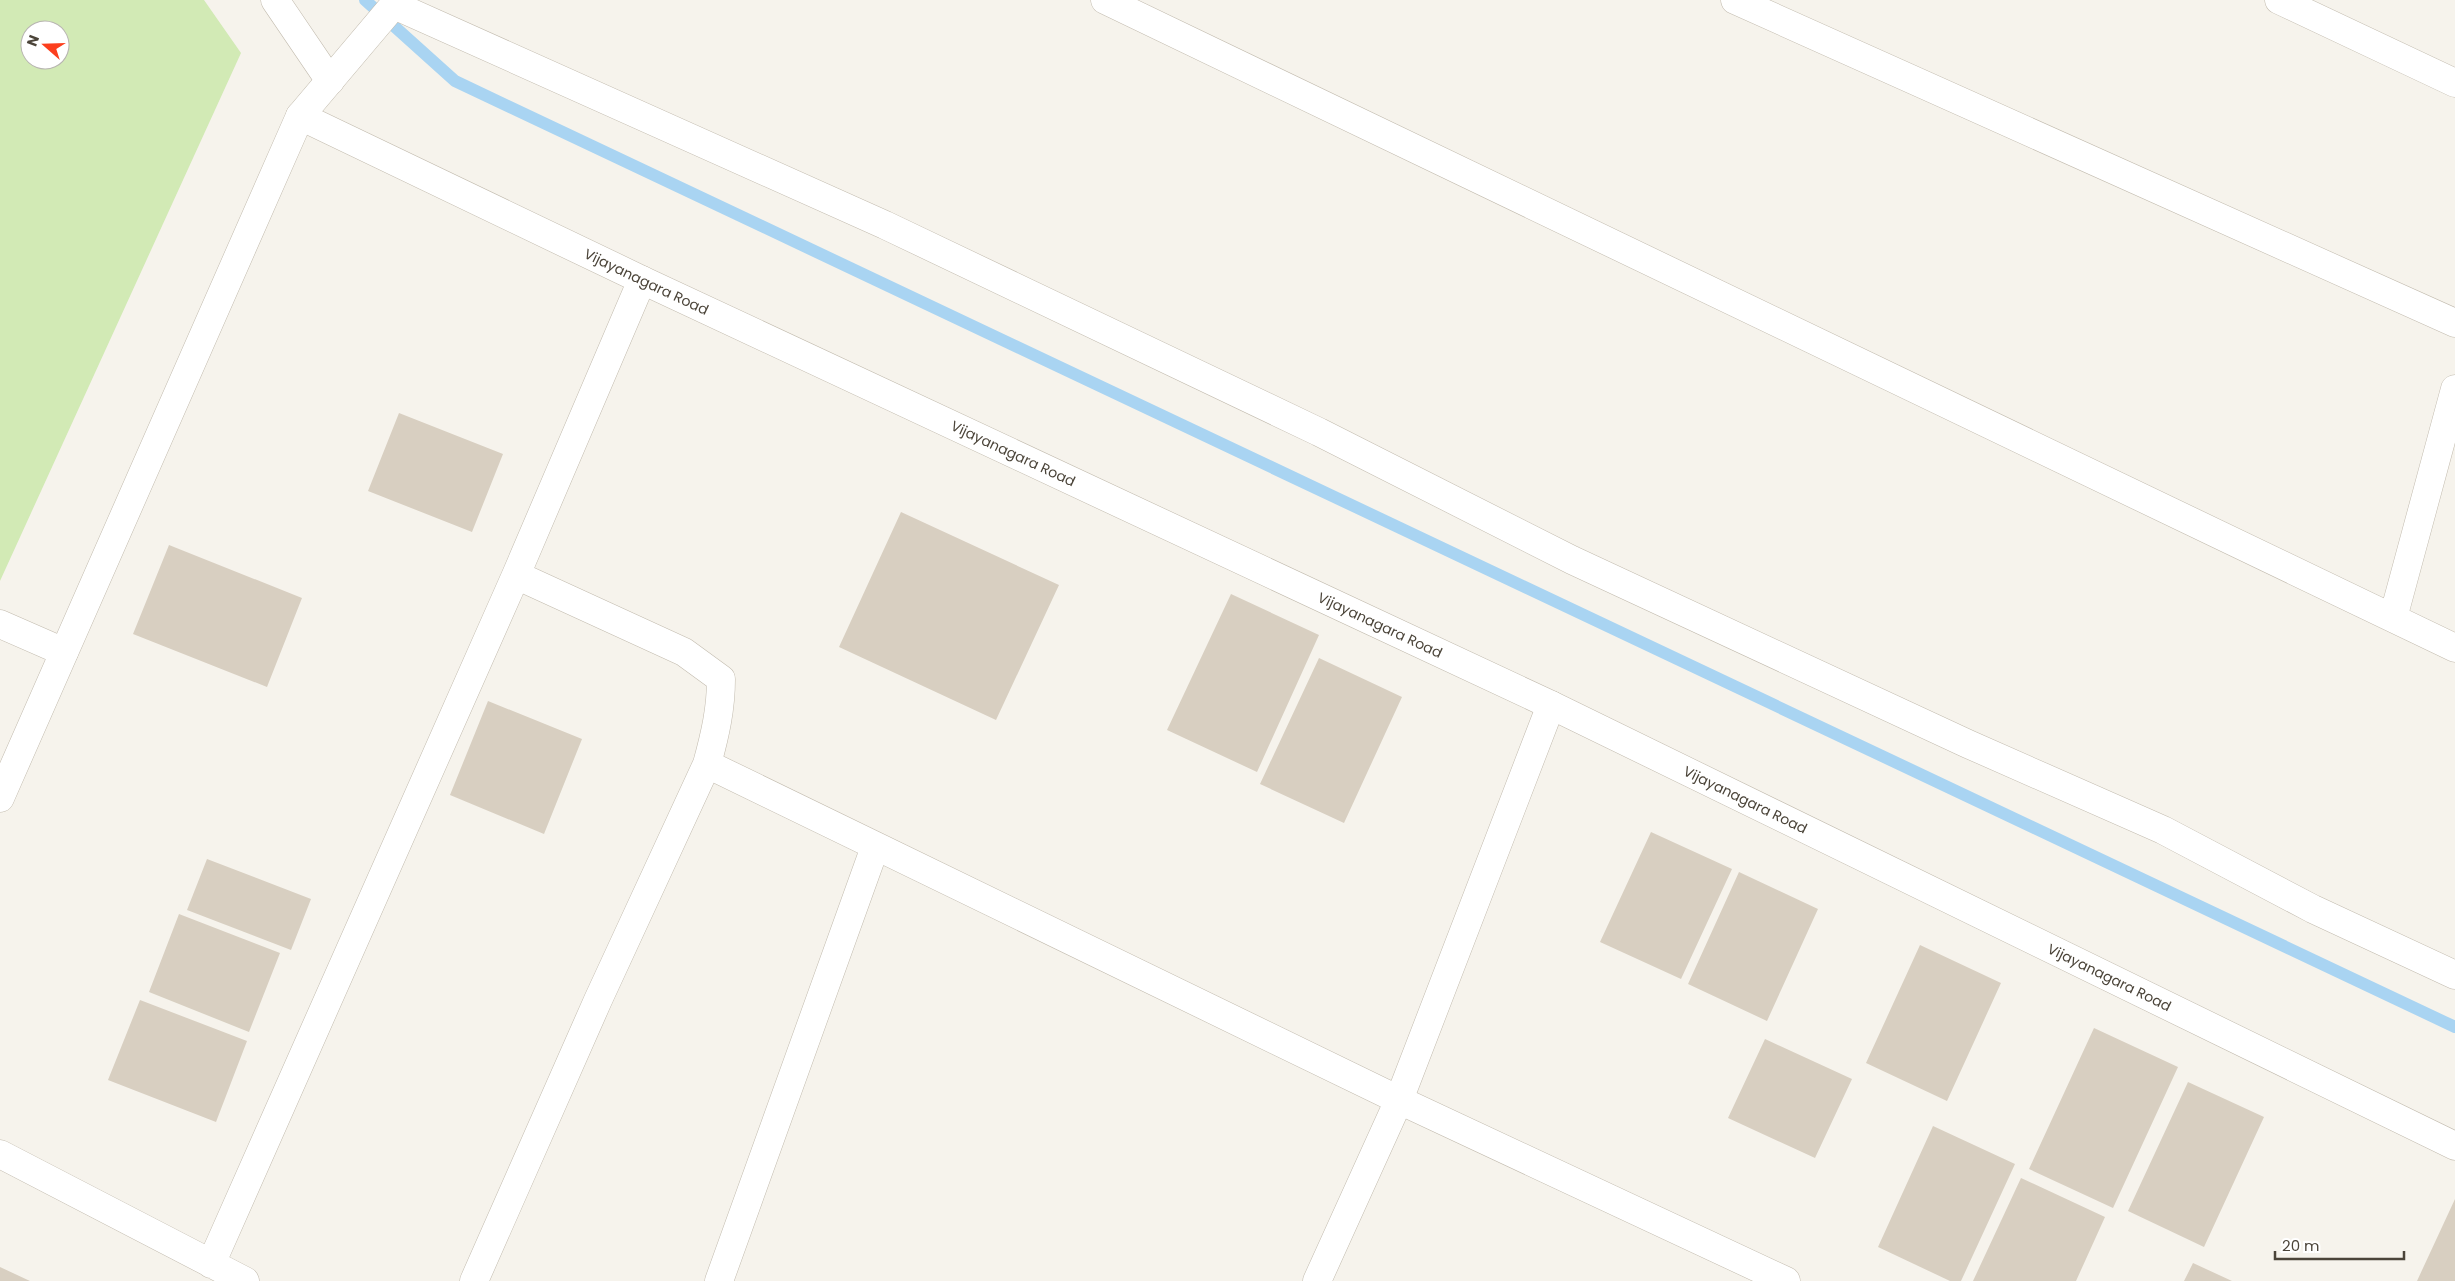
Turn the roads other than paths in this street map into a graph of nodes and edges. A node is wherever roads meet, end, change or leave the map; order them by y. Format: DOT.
graph roads {
  1 [pos="275,0"];
  2 [pos="1105,0"];
  3 [pos="1735,0"];
  4 [pos="2279,0"];
  5 [pos="396,2"];
  6 [pos="330,81"];
  7 [pos="2455,83"];
  8 [pos="300,116"];
  9 [pos="642,280"];
  10 [pos="2455,324"];
  11 [pos="2455,389"];
  12 [pos="516,575"];
  13 [pos="2393,618"];
  14 [pos="0,624"];
  15 [pos="2455,648"];
  16 [pos="64,652"];
  17 [pos="1551,705"];
  18 [pos="707,764"];
  19 [pos="0,798"];
  20 [pos="875,847"];
  21 [pos="2455,975"];
  22 [pos="1399,1100"];
  23 [pos="2455,1146"];
  24 [pos="0,1154"];
  25 [pos="211,1264"];
  26 [pos="245,1281"];
  27 [pos="474,1281"];
  28 [pos="718,1281"];
  29 [pos="1317,1281"];
  30 [pos="1786,1281"];
  1 -- 6 [label="street"];
  2 -- 13 [label="street"];
  3 -- 10 [label="street"];
  4 -- 7 [label="street"];
  5 -- 6 [label="street"];
  5 -- 21 [label="street"];
  6 -- 8 [label="street"];
  8 -- 9 [label="street, Vijayanagara Road"];
  8 -- 16 [label="street"];
  9 -- 12 [label="street"];
  9 -- 17 [label="street, Vijayanagara Road"];
  11 -- 13 [label="street"];
  12 -- 18 [label="street"];
  12 -- 25 [label="street"];
  13 -- 15 [label="street"];
  14 -- 16 [label="street"];
  16 -- 19 [label="street"];
  17 -- 22 [label="street"];
  17 -- 23 [label="street, Vijayanagara Road"];
  18 -- 20 [label="street"];
  18 -- 27 [label="street"];
  20 -- 22 [label="street"];
  20 -- 28 [label="street"];
  22 -- 29 [label="street"];
  22 -- 30 [label="street"];
  24 -- 25 [label="street"];
  25 -- 26 [label="street"];
}
